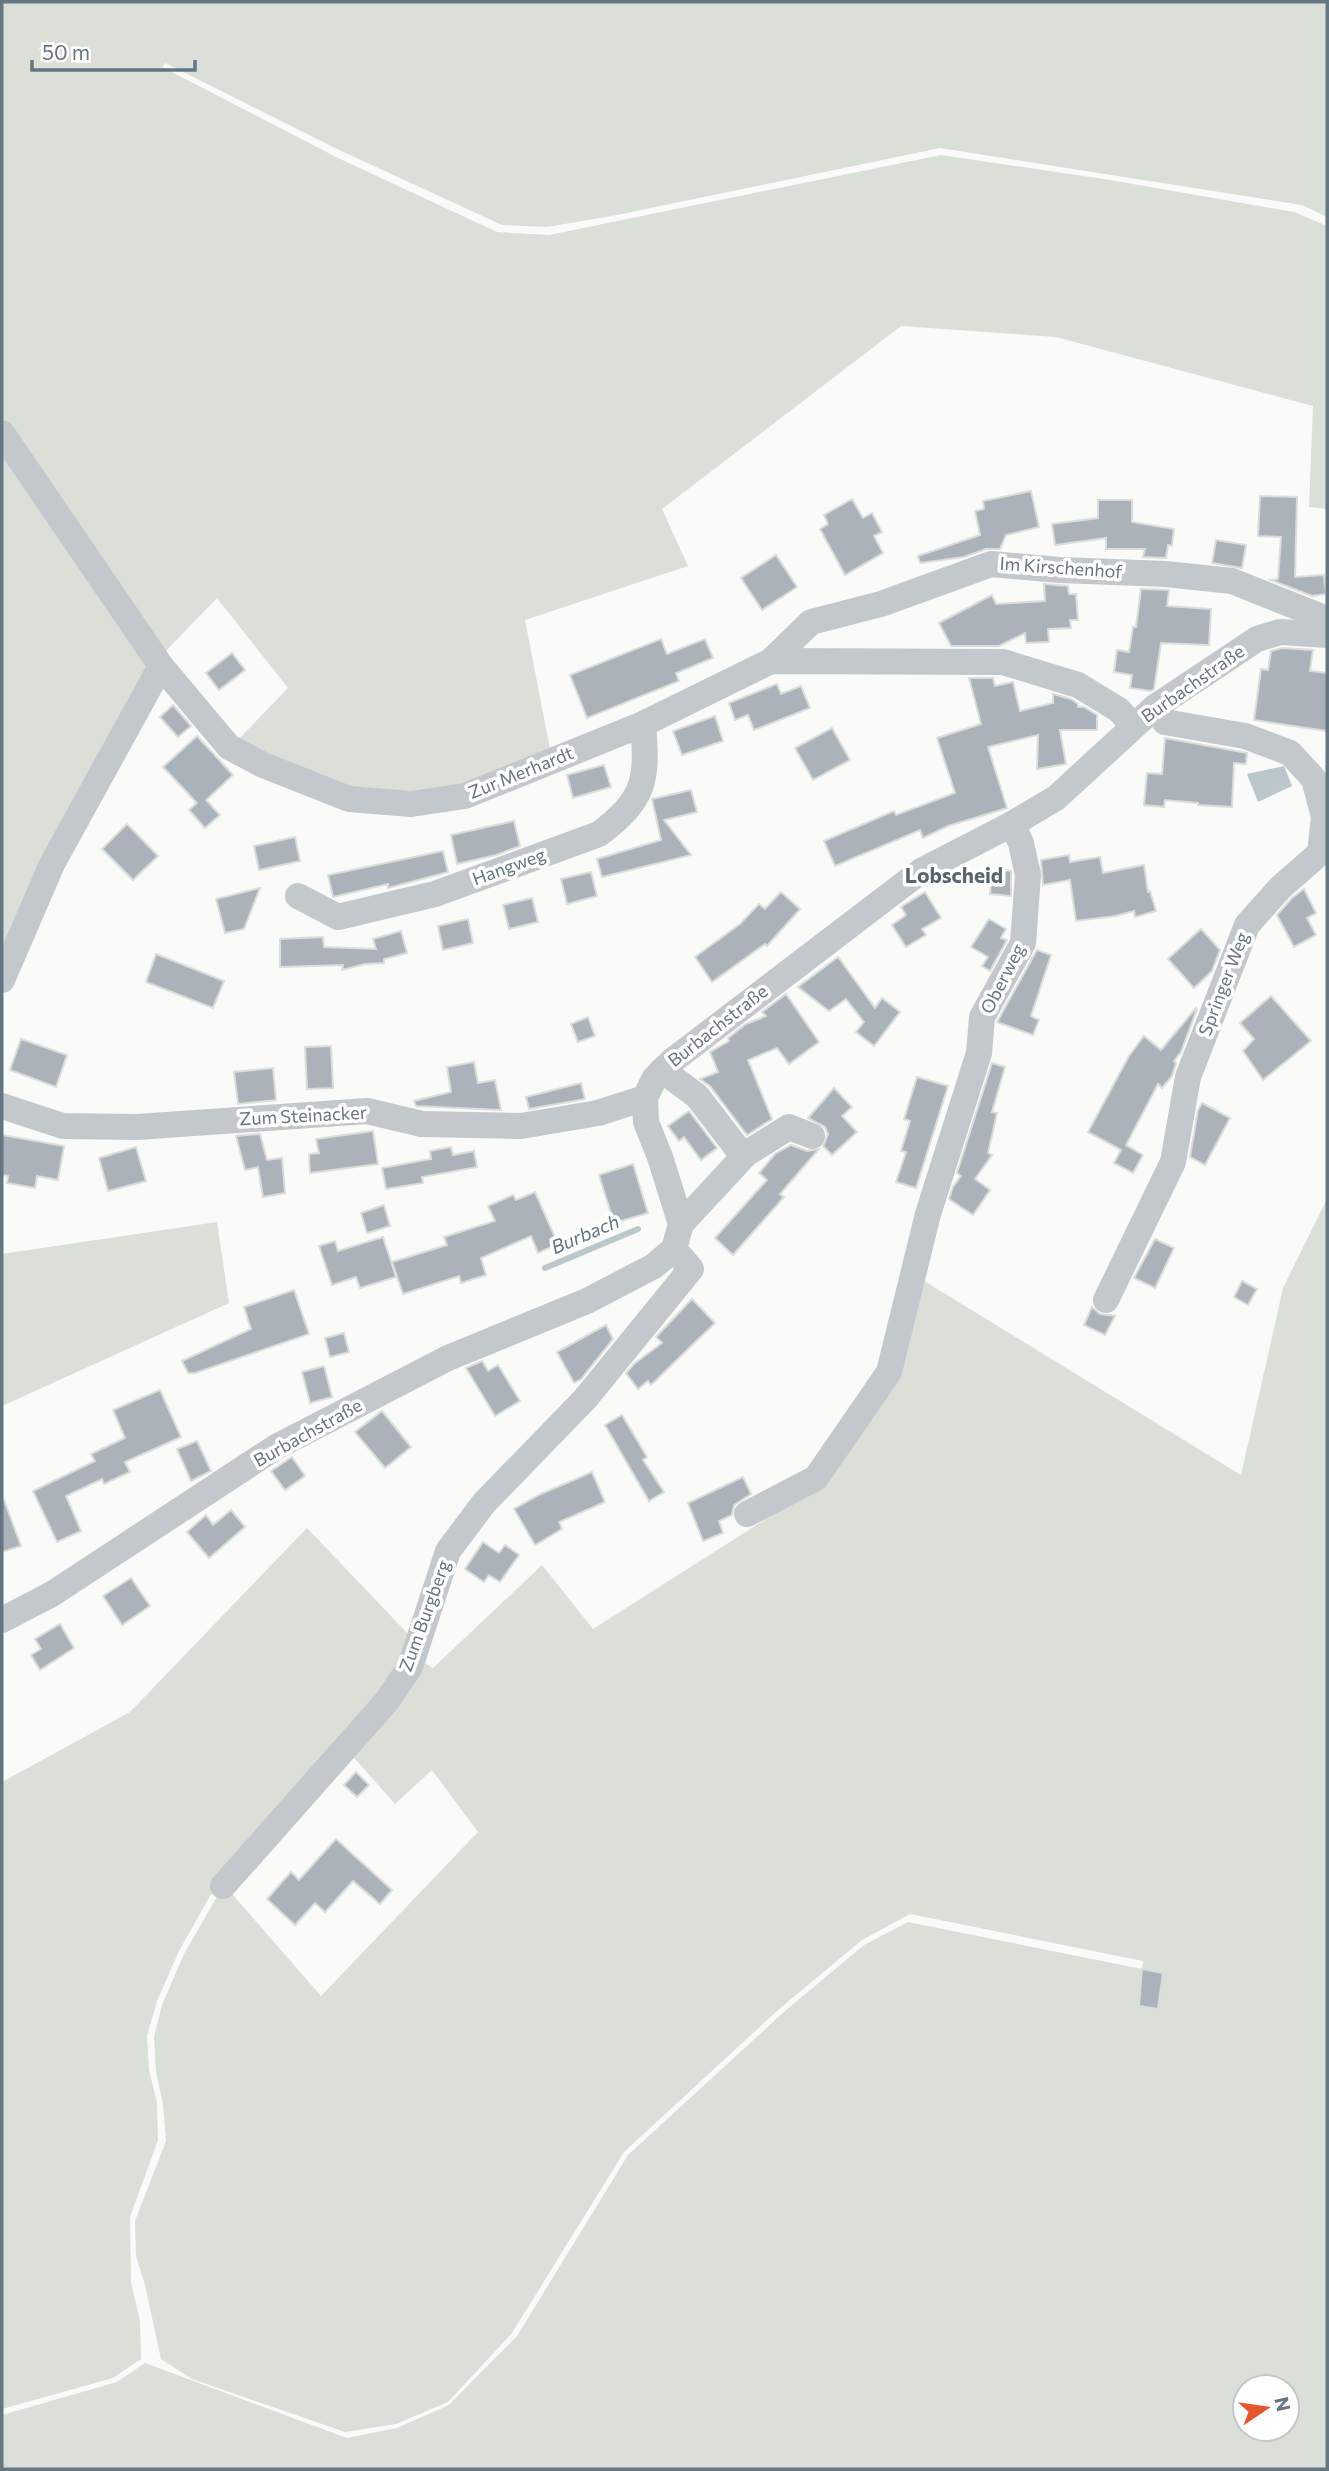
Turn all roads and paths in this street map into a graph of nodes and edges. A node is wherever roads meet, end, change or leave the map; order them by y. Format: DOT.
graph roads {
  1 [pos="2,433"];
  2 [pos="1327,619"];
  3 [pos="1327,635"];
  4 [pos="771,660"];
  5 [pos="161,666"];
  6 [pos="1155,707"];
  7 [pos="643,724"];
  8 [pos="1133,726"];
  9 [pos="1012,824"];
  10 [pos="298,896"];
  11 [pos="2,980"];
  12 [pos="662,1070"];
  13 [pos="646,1098"];
  14 [pos="2,1106"];
  15 [pos="812,1136"];
  16 [pos="744,1156"];
  17 [pos="677,1237"];
  18 [pos="1107,1300"];
  19 [pos="747,1514"];
  20 [pos="2,1620"];
  21 [pos="223,1886"];
  1 -- 5 [label="street, Zur Merhardt"];
  2 -- 4 [label="street, Im Kirschenhof"];
  3 -- 6 [label="street, Burbachstraße"];
  4 -- 7 [label="street, Zur Merhardt"];
  4 -- 8 [label="street, Zur Merhardt"];
  5 -- 7 [label="street, Zur Merhardt"];
  5 -- 11 [label="street"];
  6 -- 8 [label="street, Burbachstraße"];
  6 -- 18 [label="street, Springer Weg"];
  7 -- 10 [label="street, Hangweg"];
  8 -- 9 [label="street, Burbachstraße"];
  9 -- 12 [label="street, Burbachstraße"];
  9 -- 19 [label="street, Oberweg"];
  12 -- 13 [label="street, Burbachstraße"];
  12 -- 16 [label="street"];
  13 -- 14 [label="street, Zum Steinacker"];
  13 -- 17 [label="street"];
  15 -- 16 [label="street, Burbachstraße"];
  16 -- 17 [label="street, Burbachstraße"];
  17 -- 20 [label="street, Burbachstraße"];
  17 -- 21 [label="street, Zum Burgberg"];
}
